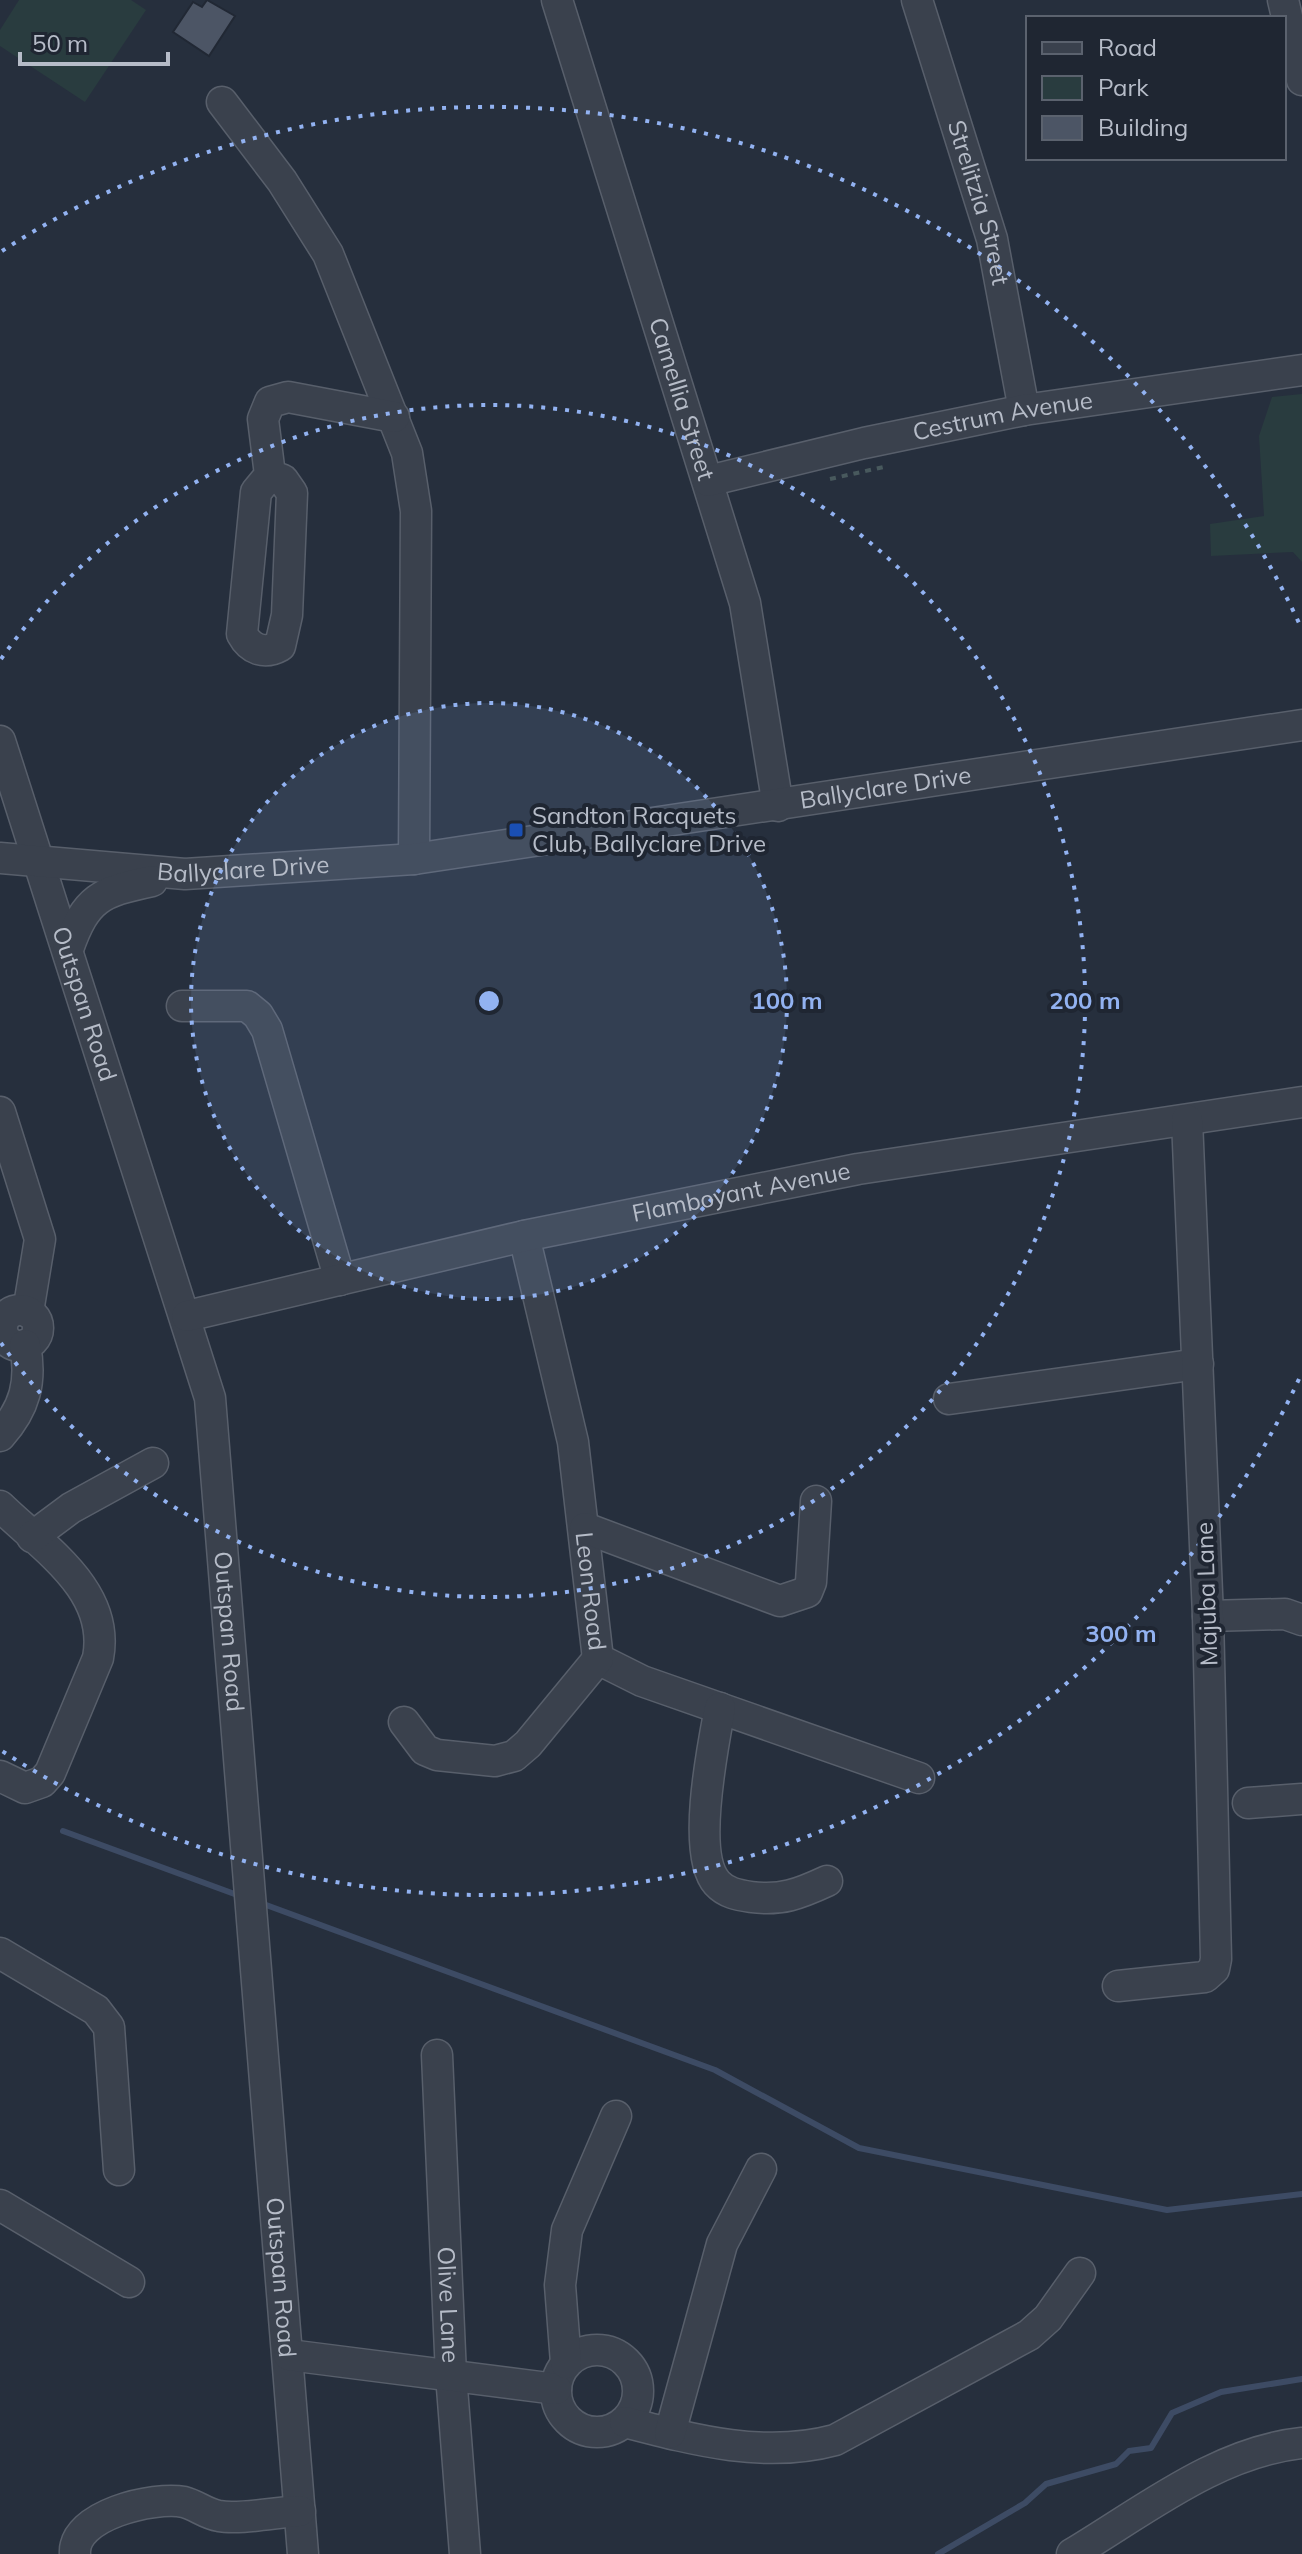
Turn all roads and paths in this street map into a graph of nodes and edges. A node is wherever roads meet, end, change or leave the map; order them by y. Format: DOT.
graph roads {
  1 [pos="557,0"];
  2 [pos="917,0"];
  3 [pos="1283,0"];
  4 [pos="1302,80"];
  5 [pos="222,102"];
  6 [pos="1302,370"];
  7 [pos="1024,410"];
  8 [pos="394,417"];
  9 [pos="897,463"];
  10 [pos="270,475"];
  11 [pos="708,481"];
  12 [pos="821,481"];
  13 [pos="1302,725"];
  14 [pos="0,741"];
  15 [pos="778,806"];
  16 [pos="0,858"];
  17 [pos="414,859"];
  18 [pos="40,864"];
  19 [pos="185,874"];
  20 [pos="68,949"];
  21 [pos="182,1006"];
  22 [pos="1302,1102"];
  23 [pos="0,1112"];
  24 [pos="1187,1120"];
  25 [pos="524,1236"];
  26 [pos="340,1280"];
  27 [pos="10,1316"];
  28 [pos="187,1316"];
  29 [pos="1198,1364"];
  30 [pos="949,1399"];
  31 [pos="0,1436"];
  32 [pos="153,1463"];
  33 [pos="816,1501"];
  34 [pos="0,1506"];
  35 [pos="585,1528"];
  36 [pos="32,1537"];
  37 [pos="1208,1616"];
  38 [pos="1302,1620"];
  39 [pos="598,1659"];
  40 [pos="720,1708"];
  41 [pos="404,1722"];
  42 [pos="0,1776"];
  43 [pos="919,1778"];
  44 [pos="1302,1799"];
  45 [pos="1248,1803"];
  46 [pos="827,1881"];
  47 [pos="0,1953"];
  48 [pos="1118,1986"];
  49 [pos="437,2055"];
  50 [pos="616,2116"];
  51 [pos="761,2169"];
  52 [pos="119,2170"];
  53 [pos="0,2205"];
  54 [pos="1080,2273"];
  55 [pos="129,2282"];
  56 [pos="289,2355"];
  57 [pos="451,2375"];
  58 [pos="561,2376"];
  59 [pos="625,2422"];
  60 [pos="670,2433"];
  61 [pos="1302,2443"];
  62 [pos="300,2511"];
  63 [pos="75,2554"];
  64 [pos="303,2554"];
  65 [pos="465,2554"];
  66 [pos="1072,2554"];
  1 -- 11 [label="street, Camellia Street"];
  2 -- 7 [label="street, Strelitzia Street"];
  3 -- 4 [label="street"];
  5 -- 8 [label="street"];
  6 -- 7 [label="street, Cestrum Avenue"];
  7 -- 11 [label="street, Cestrum Avenue"];
  8 -- 10 [label="street"];
  8 -- 17 [label="street"];
  9 -- 12 [label="path"];
  10 -- 10 [label="street"];
  11 -- 15 [label="street, Camellia Street"];
  13 -- 15 [label="street, Ballyclare Drive"];
  14 -- 18 [label="street, Outspan Road"];
  15 -- 17 [label="street, Ballyclare Drive"];
  16 -- 18 [label="street, Ballyclare Drive"];
  17 -- 19 [label="street, Ballyclare Drive"];
  18 -- 19 [label="street, Ballyclare Drive"];
  18 -- 20 [label="street, Outspan Road"];
  19 -- 20 [label="street"];
  20 -- 28 [label="street, Outspan Road"];
  21 -- 26 [label="street"];
  22 -- 24 [label="street, Flamboyant Avenue"];
  23 -- 27 [label="street"];
  24 -- 25 [label="street, Flamboyant Avenue"];
  24 -- 29 [label="street, Majuba Lane"];
  25 -- 26 [label="street, Flamboyant Avenue"];
  25 -- 35 [label="street, Leon Road"];
  26 -- 28 [label="street, Flamboyant Avenue"];
  27 -- 31 [label="street"];
  28 -- 56 [label="street, Outspan Road"];
  29 -- 30 [label="street"];
  29 -- 37 [label="street, Majuba Lane"];
  32 -- 36 [label="street"];
  33 -- 35 [label="street"];
  34 -- 36 [label="street"];
  35 -- 39 [label="street, Leon Road"];
  36 -- 42 [label="street"];
  37 -- 38 [label="street"];
  37 -- 48 [label="street, Majuba Lane"];
  39 -- 40 [label="street, Leon Road"];
  39 -- 41 [label="street"];
  40 -- 43 [label="street, Leon Road"];
  40 -- 46 [label="street"];
  44 -- 45 [label="street"];
  47 -- 52 [label="street"];
  49 -- 57 [label="street, Olive Lane"];
  50 -- 58 [label="street"];
  51 -- 60 [label="street"];
  53 -- 55 [label="street"];
  54 -- 60 [label="street"];
  56 -- 57 [label="street"];
  56 -- 62 [label="street, Outspan Road"];
  57 -- 58 [label="street"];
  57 -- 65 [label="street, Olive Lane"];
  58 -- 59 [label="street"];
  58 -- 59 [label="street"];
  59 -- 60 [label="street"];
  61 -- 66 [label="street"];
  62 -- 63 [label="street"];
  62 -- 64 [label="street, Outspan Road"];
}
